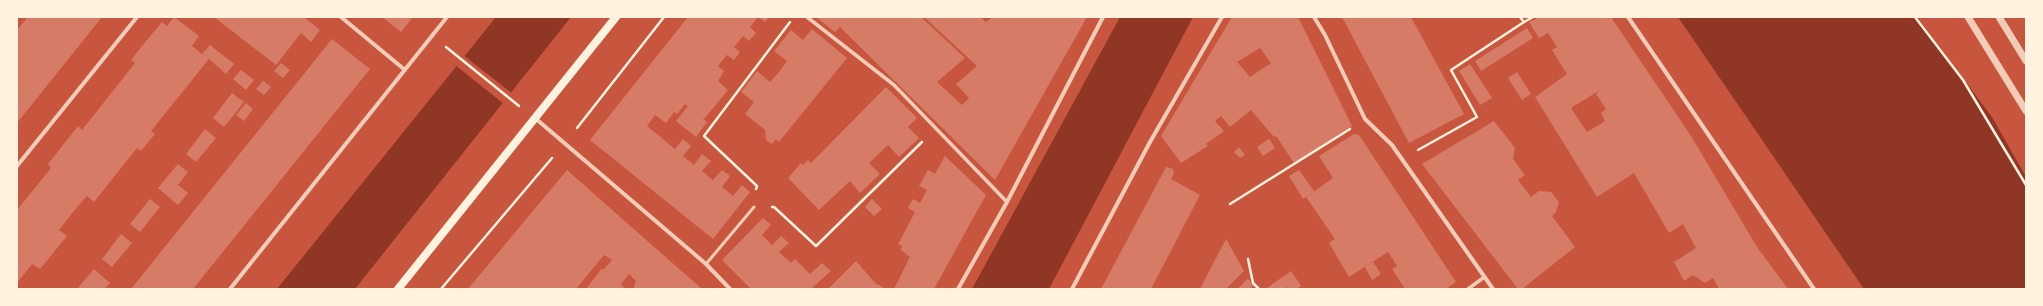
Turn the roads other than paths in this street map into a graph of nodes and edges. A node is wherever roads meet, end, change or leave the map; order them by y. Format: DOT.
graph roads {
  1 [pos="137,17"];
  2 [pos="341,17"];
  3 [pos="447,17"];
  4 [pos="616,17"];
  5 [pos="807,17"];
  6 [pos="1103,17"];
  7 [pos="1222,17"];
  8 [pos="1314,17"];
  9 [pos="1628,17"];
  10 [pos="1968,17"];
  11 [pos="1999,17"];
  12 [pos="2026,61"];
  13 [pos="405,70"];
  14 [pos="2026,111"];
  15 [pos="535,118"];
  16 [pos="17,166"];
  17 [pos="1007,202"];
  18 [pos="754,207"];
  19 [pos="706,264"];
  20 [pos="1483,278"];
  21 [pos="230,289"];
  22 [pos="398,289"];
  23 [pos="730,289"];
  24 [pos="958,289"];
  25 [pos="1072,289"];
  26 [pos="1468,289"];
  27 [pos="1493,289"];
  28 [pos="1814,289"];
  1 -- 16 [label="street"];
  2 -- 13 [label="street"];
  3 -- 13 [label="street"];
  4 -- 15 [label="main road"];
  5 -- 17 [label="street"];
  6 -- 17 [label="street"];
  7 -- 25 [label="street"];
  8 -- 20 [label="street"];
  9 -- 28 [label="street"];
  10 -- 14 [label="street"];
  11 -- 12 [label="street"];
  13 -- 21 [label="street"];
  15 -- 19 [label="street"];
  15 -- 22 [label="main road"];
  17 -- 24 [label="street"];
  18 -- 19 [label="lane"];
  19 -- 23 [label="street"];
  20 -- 26 [label="street"];
  20 -- 27 [label="street"];
}
